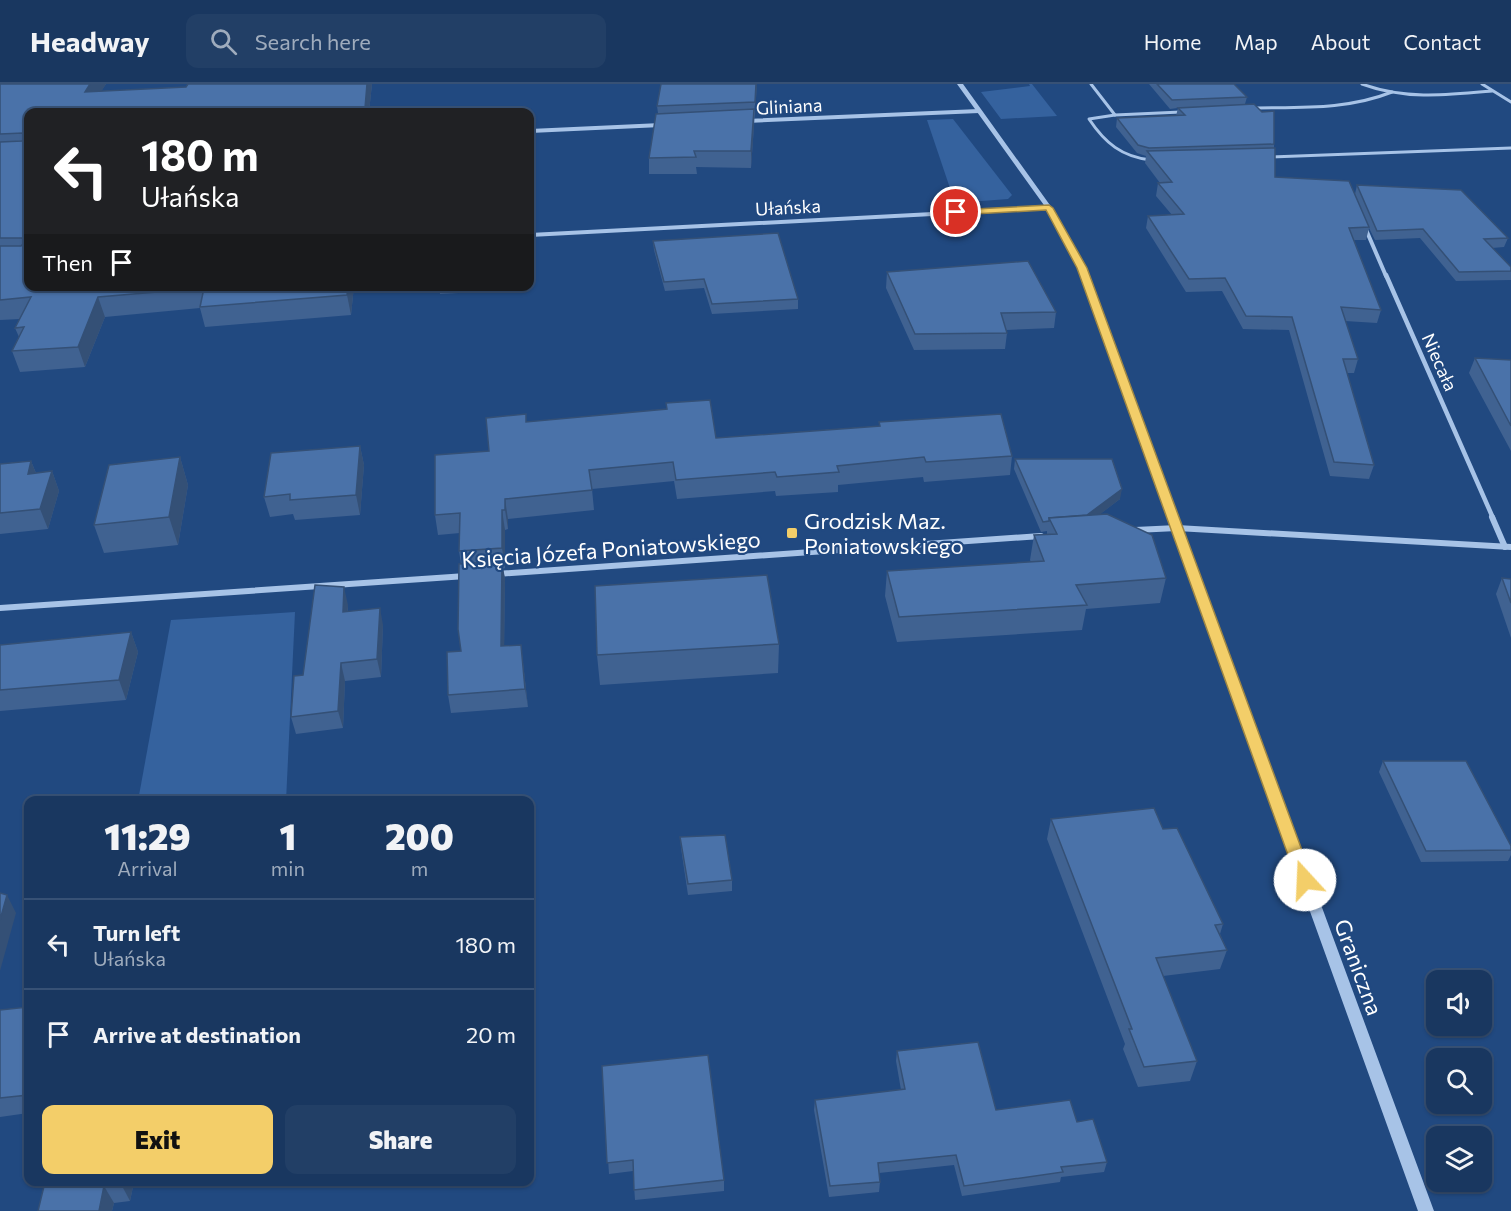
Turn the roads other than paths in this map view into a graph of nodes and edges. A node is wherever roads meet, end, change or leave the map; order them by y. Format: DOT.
graph roads {
  1 [pos="960,84"];
  2 [pos="1091,84"];
  3 [pos="1362,84"];
  4 [pos="1482,84"];
  5 [pos="1492,91"];
  6 [pos="1392,92"];
  7 [pos="1511,102"];
  8 [pos="1242,109"];
  9 [pos="979,111"];
  10 [pos="1184,111"];
  11 [pos="1115,115"];
  12 [pos="744,121"];
  13 [pos="672,125"];
  14 [pos="534,131"];
  15 [pos="1511,148"];
  16 [pos="1264,157"];
  17 [pos="1159,160"];
  18 [pos="1049,208"];
  19 [pos="1361,217"];
  20 [pos="534,235"];
  21 [pos="1177,528"];
  22 [pos="1130,531"];
  23 [pos="1050,536"];
  24 [pos="1508,547"];
  25 [pos="486,574"];
  26 [pos="474,575"];
  27 [pos="0,608"];
  28 [pos="1426,1211"];
  1 -- 9 [label="street, Graniczna"];
  2 -- 11 [label="lane"];
  3 -- 6 [label="lane"];
  4 -- 5 [label="lane"];
  5 -- 6 [label="lane"];
  5 -- 7 [label="lane"];
  6 -- 8 [label="lane"];
  9 -- 12 [label="street, Gliniana"];
  9 -- 18 [label="street, Graniczna"];
  10 -- 11 [label="lane"];
  11 -- 17 [label="lane"];
  13 -- 14 [label="street"];
  15 -- 16 [label="lane"];
  18 -- 20 [label="street, Ułańska"];
  18 -- 21 [label="street, Graniczna"];
  19 -- 24 [label="street, Niecała"];
  21 -- 22 [label="street"];
  21 -- 24 [label="street"];
  21 -- 28 [label="street, Graniczna"];
  23 -- 25 [label="street, Księcia Józefa Poniatowskiego"];
  26 -- 27 [label="street, Księcia Józefa Poniatowskiego"];
}
